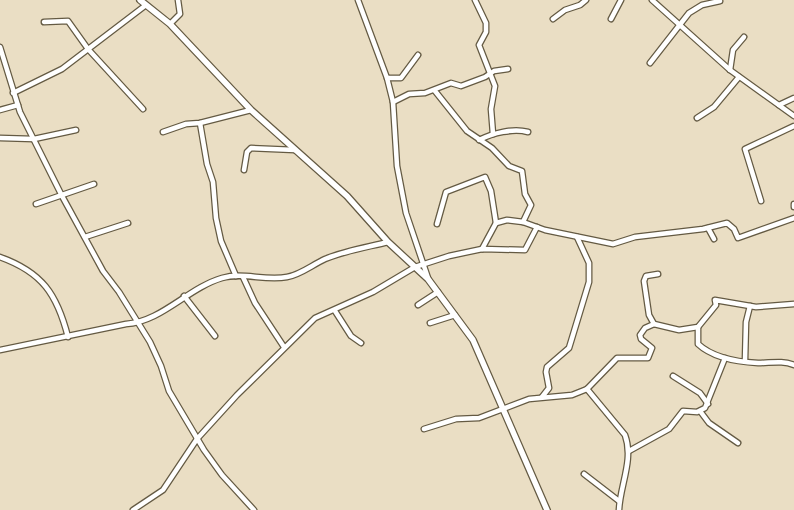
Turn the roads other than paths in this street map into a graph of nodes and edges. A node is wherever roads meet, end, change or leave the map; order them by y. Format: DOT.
graph roads {
  1 [pos="140,0"];
  2 [pos="178,0"];
  3 [pos="358,0"];
  4 [pos="475,0"];
  5 [pos="586,0"];
  6 [pos="621,0"];
  7 [pos="652,0"];
  8 [pos="720,1"];
  9 [pos="146,6"];
  10 [pos="611,18"];
  11 [pos="553,19"];
  12 [pos="44,22"];
  13 [pos="170,24"];
  14 [pos="680,26"];
  15 [pos="744,37"];
  16 [pos="0,47"];
  17 [pos="88,49"];
  18 [pos="418,55"];
  19 [pos="650,63"];
  20 [pos="508,69"];
  21 [pos="730,70"];
  22 [pos="489,75"];
  23 [pos="738,77"];
  24 [pos="387,78"];
  25 [pos="435,90"];
  26 [pos="13,93"];
  27 [pos="794,98"];
  28 [pos="393,102"];
  29 [pos="18,105"];
  30 [pos="779,105"];
  31 [pos="143,109"];
  32 [pos="0,110"];
  33 [pos="251,110"];
  34 [pos="794,116"];
  35 [pos="697,118"];
  36 [pos="200,123"];
  37 [pos="794,126"];
  38 [pos="76,130"];
  39 [pos="163,132"];
  40 [pos="528,132"];
  41 [pos="493,134"];
  42 [pos="0,138"];
  43 [pos="34,140"];
  44 [pos="479,140"];
  45 [pos="297,150"];
  46 [pos="244,170"];
  47 [pos="94,184"];
  48 [pos="62,196"];
  49 [pos="760,201"];
  50 [pos="36,204"];
  51 [pos="794,218"];
  52 [pos="523,222"];
  53 [pos="128,223"];
  54 [pos="496,223"];
  55 [pos="437,224"];
  56 [pos="537,227"];
  57 [pos="708,228"];
  58 [pos="577,236"];
  59 [pos="84,237"];
  60 [pos="714,239"];
  61 [pos="388,242"];
  62 [pos="482,249"];
  63 [pos="0,257"];
  64 [pos="422,265"];
  65 [pos="415,267"];
  66 [pos="658,274"];
  67 [pos="236,276"];
  68 [pos="243,277"];
  69 [pos="428,279"];
  70 [pos="438,292"];
  71 [pos="184,296"];
  72 [pos="794,304"];
  73 [pos="418,305"];
  74 [pos="750,306"];
  75 [pos="335,311"];
  76 [pos="455,315"];
  77 [pos="138,323"];
  78 [pos="430,323"];
  79 [pos="654,324"];
  80 [pos="698,328"];
  81 [pos="215,336"];
  82 [pos="68,337"];
  83 [pos="361,344"];
  84 [pos="284,347"];
  85 [pos="0,350"];
  86 [pos="725,358"];
  87 [pos="745,361"];
  88 [pos="794,364"];
  89 [pos="673,376"];
  90 [pos="587,389"];
  91 [pos="538,399"];
  92 [pos="708,404"];
  93 [pos="504,409"];
  94 [pos="700,411"];
  95 [pos="424,429"];
  96 [pos="197,439"];
  97 [pos="738,443"];
  98 [pos="629,451"];
  99 [pos="584,474"];
  100 [pos="619,501"];
  101 [pos="252,509"];
  102 [pos="133,510"];
  103 [pos="547,510"];
  104 [pos="619,510"];
  1 -- 9 [label="main road"];
  2 -- 13 [label="street"];
  3 -- 24 [label="street"];
  4 -- 22 [label="street"];
  5 -- 11 [label="street"];
  6 -- 10 [label="street"];
  7 -- 14 [label="street"];
  8 -- 14 [label="street"];
  9 -- 13 [label="main road"];
  9 -- 17 [label="street"];
  12 -- 17 [label="street"];
  13 -- 33 [label="main road"];
  14 -- 19 [label="street"];
  14 -- 21 [label="street"];
  15 -- 21 [label="street"];
  16 -- 26 [label="street"];
  17 -- 26 [label="street"];
  17 -- 31 [label="street"];
  18 -- 24 [label="street"];
  20 -- 22 [label="street"];
  21 -- 23 [label="street"];
  22 -- 25 [label="street"];
  22 -- 41 [label="street"];
  23 -- 30 [label="street"];
  23 -- 35 [label="street"];
  24 -- 28 [label="street"];
  25 -- 28 [label="street"];
  25 -- 44 [label="street"];
  26 -- 29 [label="street"];
  27 -- 30 [label="street"];
  28 -- 64 [label="street"];
  29 -- 32 [label="street"];
  29 -- 43 [label="street"];
  30 -- 34 [label="street"];
  33 -- 36 [label="street"];
  33 -- 45 [label="main road"];
  36 -- 39 [label="street"];
  36 -- 67 [label="street"];
  37 -- 49 [label="street"];
  38 -- 43 [label="street"];
  40 -- 41 [label="street"];
  41 -- 44 [label="street"];
  42 -- 43 [label="street"];
  43 -- 48 [label="street"];
  44 -- 52 [label="street"];
  45 -- 46 [label="street"];
  45 -- 61 [label="main road"];
  47 -- 48 [label="street"];
  48 -- 50 [label="street"];
  48 -- 59 [label="street"];
  51 -- 57 [label="street"];
  52 -- 54 [label="street"];
  52 -- 56 [label="street"];
  53 -- 59 [label="street"];
  54 -- 55 [label="street"];
  54 -- 62 [label="street"];
  56 -- 58 [label="street"];
  56 -- 62 [label="street"];
  57 -- 58 [label="street"];
  57 -- 60 [label="street"];
  58 -- 91 [label="street"];
  59 -- 77 [label="street"];
  61 -- 65 [label="main road"];
  61 -- 68 [label="street"];
  62 -- 64 [label="street"];
  63 -- 82 [label="street"];
  64 -- 65 [label="street"];
  64 -- 69 [label="street"];
  65 -- 69 [label="main road"];
  65 -- 75 [label="street"];
  66 -- 79 [label="street"];
  67 -- 68 [label="street"];
  67 -- 71 [label="street"];
  68 -- 84 [label="street"];
  69 -- 70 [label="main road"];
  70 -- 73 [label="street"];
  70 -- 76 [label="main road"];
  71 -- 77 [label="street"];
  71 -- 81 [label="street"];
  72 -- 74 [label="street"];
  74 -- 80 [label="street"];
  74 -- 87 [label="street"];
  75 -- 83 [label="street"];
  75 -- 84 [label="street"];
  76 -- 78 [label="street"];
  76 -- 93 [label="main road"];
  77 -- 82 [label="street"];
  77 -- 96 [label="street"];
  79 -- 80 [label="street"];
  79 -- 90 [label="street"];
  80 -- 86 [label="street"];
  82 -- 85 [label="street"];
  84 -- 96 [label="street"];
  86 -- 87 [label="street"];
  86 -- 92 [label="street"];
  87 -- 88 [label="street"];
  89 -- 92 [label="street"];
  90 -- 91 [label="street"];
  90 -- 98 [label="street"];
  91 -- 93 [label="street"];
  92 -- 94 [label="street"];
  93 -- 95 [label="street"];
  93 -- 103 [label="main road"];
  94 -- 97 [label="street"];
  94 -- 98 [label="street"];
  96 -- 101 [label="street"];
  96 -- 102 [label="street"];
  98 -- 100 [label="street"];
  99 -- 100 [label="street"];
  100 -- 104 [label="street"];
}
